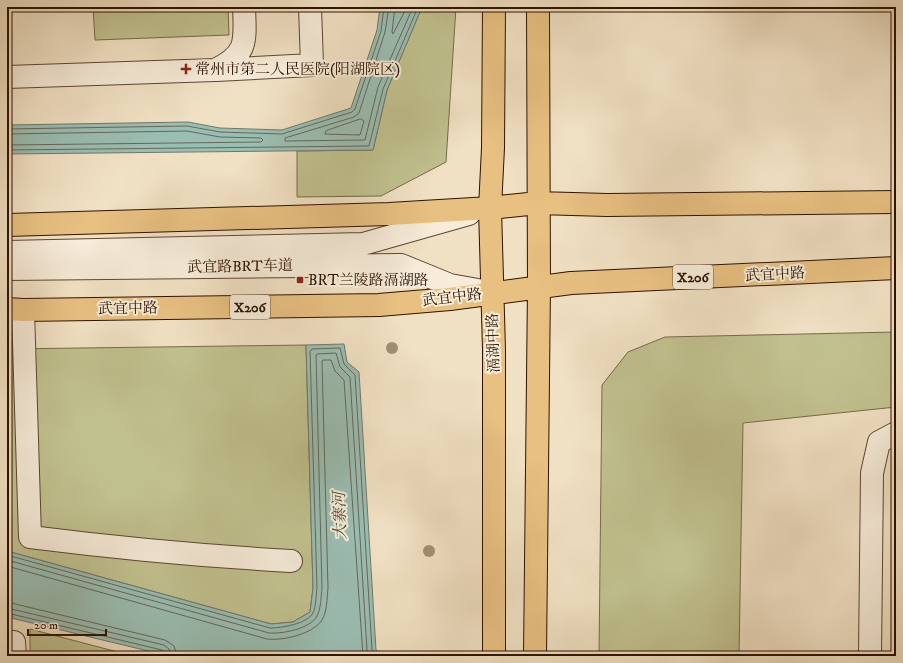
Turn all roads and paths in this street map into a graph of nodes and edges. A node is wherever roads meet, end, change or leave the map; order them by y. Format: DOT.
graph roads {
  1 [pos="244,7"];
  2 [pos="310,7"];
  3 [pos="494,7"];
  4 [pos="538,7"];
  5 [pos="215,70"];
  6 [pos="7,76"];
  7 [pos="896,202"];
  8 [pos="538,203"];
  9 [pos="490,208"];
  10 [pos="7,225"];
  11 [pos="7,252"];
  12 [pos="7,268"];
  13 [pos="896,268"];
  14 [pos="539,286"];
  15 [pos="491,292"];
  16 [pos="15,309"];
  17 [pos="896,433"];
  18 [pos="291,562"];
  19 [pos="494,656"];
  20 [pos="535,656"];
  21 [pos="870,656"];
  1 -- 5 [label="lane"];
  2 -- 5 [label="lane"];
  3 -- 9 [label="main road, 滆湖中路"];
  4 -- 8 [label="main road"];
  5 -- 6 [label="lane"];
  7 -- 8 [label="main road"];
  8 -- 9 [label="main road"];
  8 -- 14 [label="main road"];
  9 -- 10 [label="main road"];
  9 -- 11 [label="lane, 武宜路BRT车道"];
  9 -- 15 [label="main road, 滆湖中路"];
  12 -- 15 [label="lane, 武宜路BRT车道"];
  13 -- 14 [label="main road, 武宜中路 / X206"];
  14 -- 15 [label="main road, 武宜中路 / X206"];
  14 -- 20 [label="main road"];
  15 -- 16 [label="main road, 武宜中路 / X206"];
  15 -- 19 [label="main road, 滆湖中路"];
  16 -- 18 [label="lane"];
  17 -- 21 [label="lane"];
}
